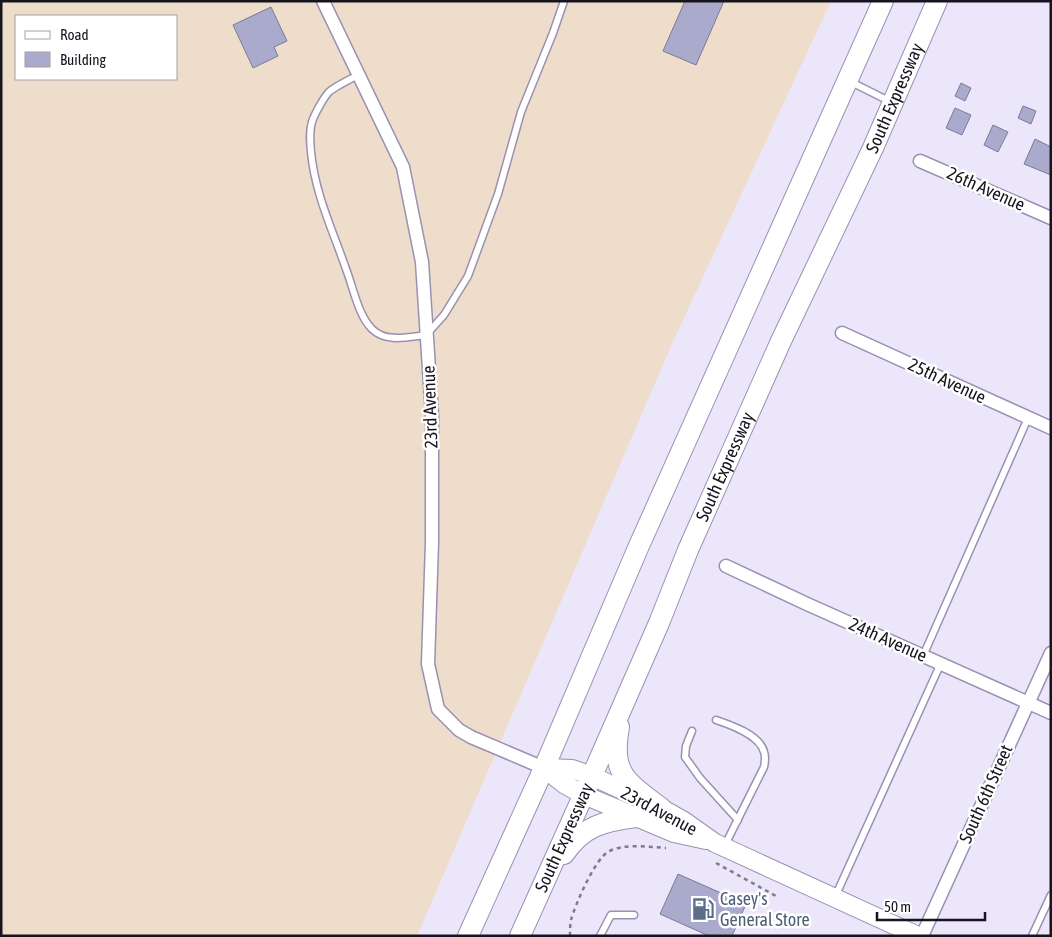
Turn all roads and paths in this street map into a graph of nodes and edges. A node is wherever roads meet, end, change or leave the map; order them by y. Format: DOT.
graph roads {
  1 [pos="323,1"];
  2 [pos="564,1"];
  3 [pos="883,1"];
  4 [pos="937,1"];
  5 [pos="358,75"];
  6 [pos="848,81"];
  7 [pos="893,102"];
  8 [pos="920,161"];
  9 [pos="1051,218"];
  10 [pos="842,333"];
  11 [pos="426,335"];
  12 [pos="1028,418"];
  13 [pos="1051,428"];
  14 [pos="726,566"];
  15 [pos="1051,653"];
  16 [pos="924,656"];
  17 [pos="941,663"];
  18 [pos="1028,702"];
  19 [pos="622,706"];
  20 [pos="1051,713"];
  21 [pos="716,720"];
  22 [pos="692,731"];
  23 [pos="544,768"];
  24 [pos="592,776"];
  25 [pos="584,795"];
  26 [pos="661,808"];
  27 [pos="636,817"];
  28 [pos="738,820"];
  29 [pos="720,845"];
  30 [pos="670,848"];
  31 [pos="712,860"];
  32 [pos="544,882"];
  33 [pos="1051,895"];
  34 [pos="776,896"];
  35 [pos="834,897"];
  36 [pos="634,915"];
  37 [pos="468,936"];
  38 [pos="520,936"];
  39 [pos="570,936"];
  40 [pos="600,936"];
  41 [pos="918,936"];
  42 [pos="922,936"];
  43 [pos="1032,936"];
  1 -- 5 [label="street, 23rd Avenue"];
  2 -- 11 [label="lane"];
  3 -- 6 [label="main road"];
  4 -- 7 [label="main road, South Expressway"];
  5 -- 11 [label="street, 23rd Avenue"];
  5 -- 11 [label="lane"];
  6 -- 7 [label="lane"];
  6 -- 23 [label="main road"];
  7 -- 19 [label="main road, South Expressway"];
  8 -- 9 [label="street, 26th Avenue"];
  10 -- 12 [label="street, 25th Avenue"];
  11 -- 23 [label="street, 23rd Avenue"];
  12 -- 13 [label="street, 25th Avenue"];
  12 -- 16 [label="lane"];
  14 -- 16 [label="street, 24th Avenue"];
  15 -- 18 [label="street, South 6th Street"];
  16 -- 17 [label="street, 24th Avenue"];
  17 -- 18 [label="street, 24th Avenue"];
  17 -- 35 [label="lane"];
  18 -- 20 [label="street, 24th Avenue"];
  18 -- 42 [label="street, South 6th Street"];
  19 -- 24 [label="main road, South Expressway"];
  19 -- 26 [label="main road"];
  21 -- 28 [label="lane"];
  22 -- 28 [label="lane"];
  23 -- 24 [label="main road, 23rd Avenue"];
  23 -- 25 [label="main road, 23rd Avenue"];
  23 -- 37 [label="main road"];
  24 -- 25 [label="main road, South Expressway"];
  24 -- 26 [label="main road, 23rd Avenue"];
  25 -- 27 [label="main road, 23rd Avenue"];
  25 -- 32 [label="main road, South Expressway"];
  26 -- 29 [label="main road, 23rd Avenue"];
  27 -- 29 [label="main road, 23rd Avenue"];
  27 -- 32 [label="main road"];
  28 -- 29 [label="lane"];
  29 -- 35 [label="main road, 23rd Avenue"];
  30 -- 39 [label="path"];
  31 -- 34 [label="path"];
  32 -- 38 [label="main road, South Expressway"];
  33 -- 43 [label="lane"];
  35 -- 41 [label="main road, 23rd Avenue"];
  36 -- 40 [label="lane"];
}
